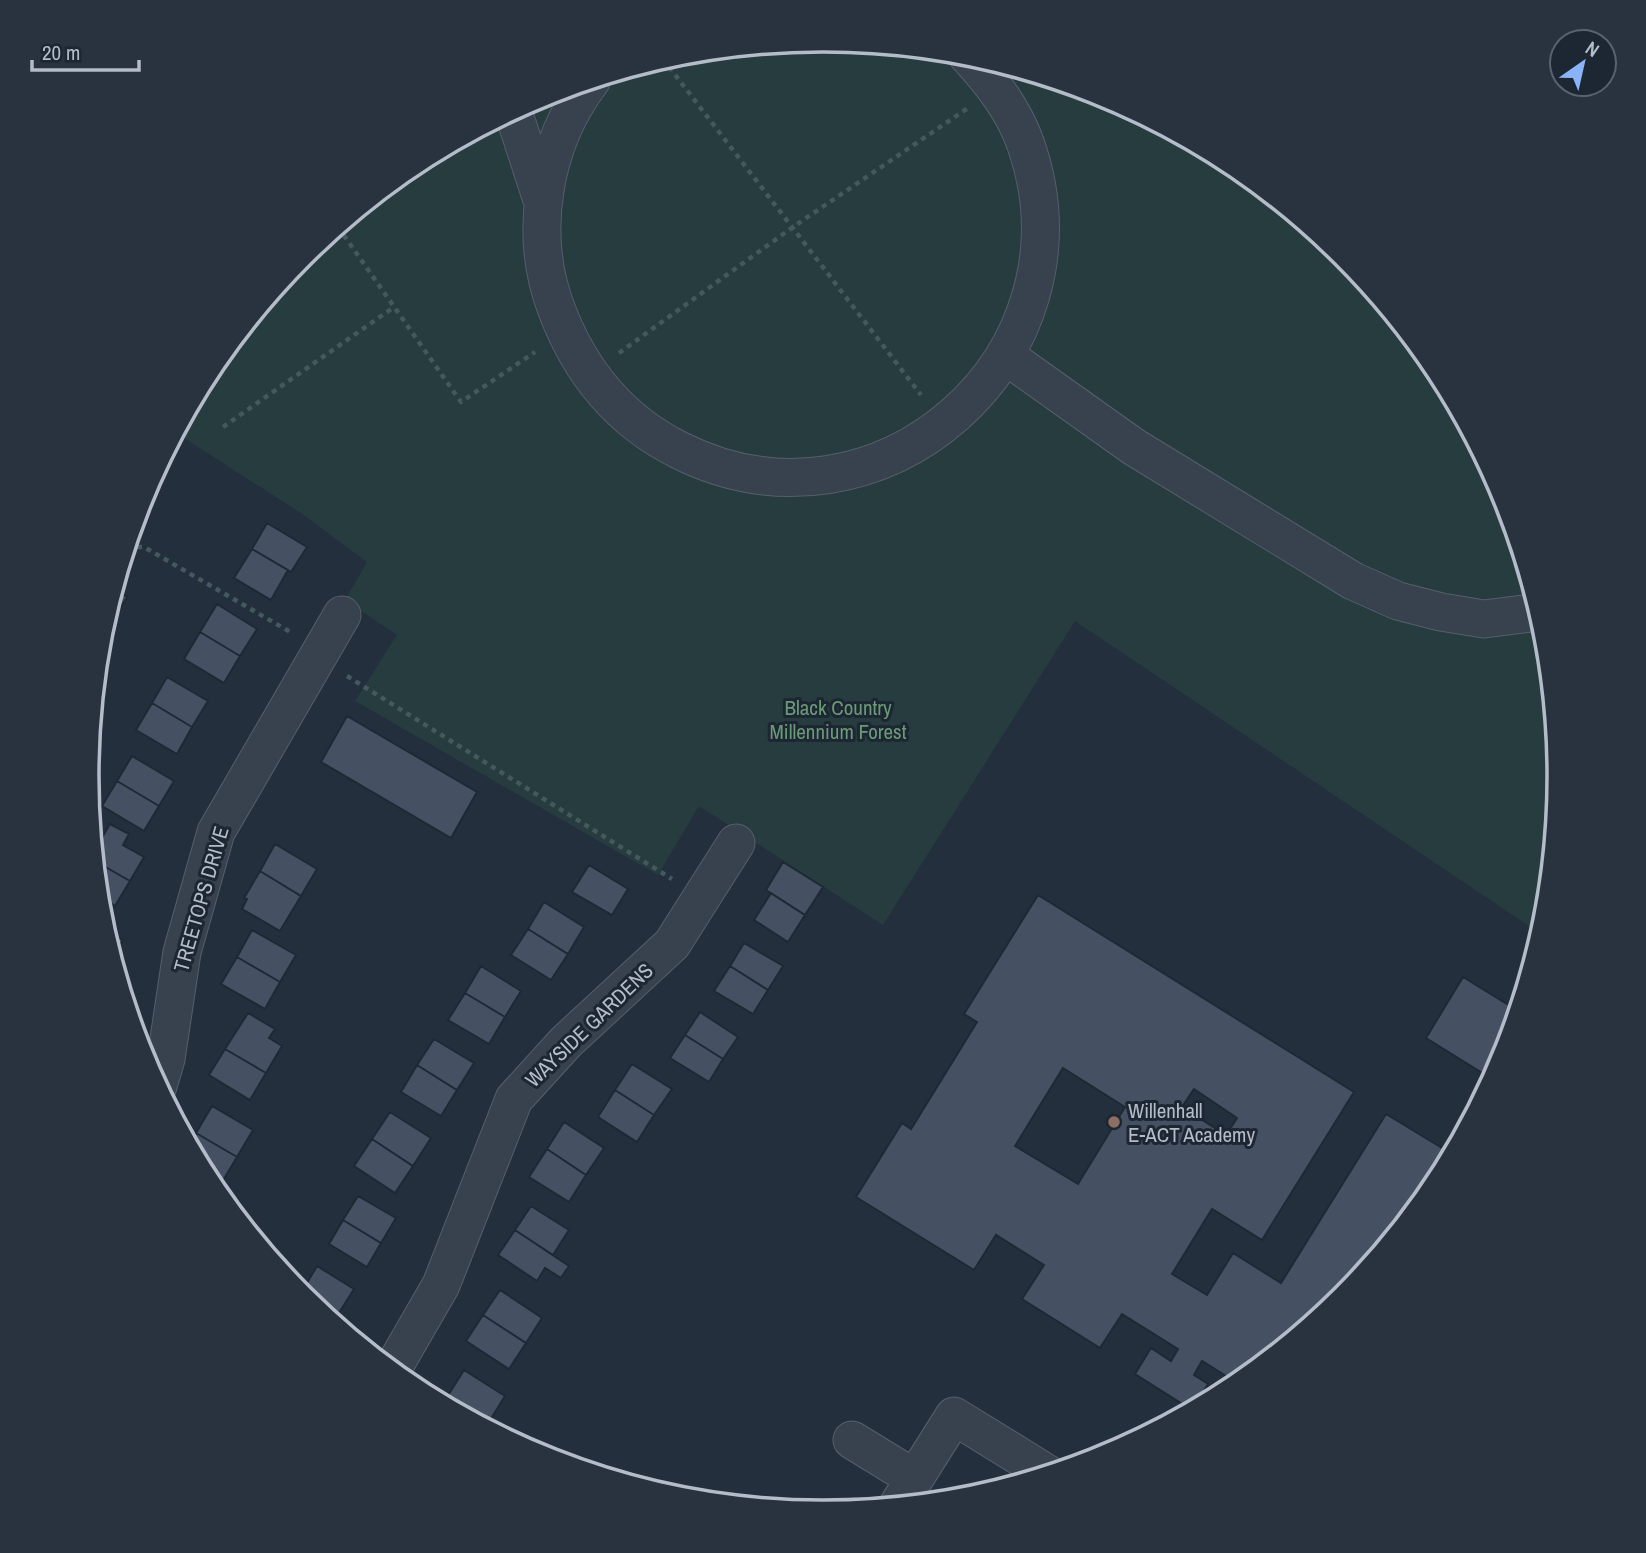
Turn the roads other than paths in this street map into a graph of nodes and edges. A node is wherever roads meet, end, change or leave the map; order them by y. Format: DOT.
graph roads {
  1 [pos="981,70"];
  2 [pos="581,95"];
  3 [pos="516,121"];
  4 [pos="543,205"];
  5 [pos="1006,356"];
  6 [pos="1528,613"];
  7 [pos="342,615"];
  8 [pos="736,843"];
  9 [pos="162,1072"];
  10 [pos="397,1361"];
  11 [pos="852,1440"];
  12 [pos="1038,1468"];
  13 [pos="906,1492"];
  1 -- 5 [label="street"];
  2 -- 4 [label="street"];
  3 -- 4 [label="street"];
  4 -- 5 [label="street"];
  5 -- 6 [label="street"];
  7 -- 9 [label="street, TREETOPS DRIVE"];
  8 -- 10 [label="street, WAYSIDE GARDENS"];
  11 -- 13 [label="street"];
  12 -- 13 [label="street"];
}
